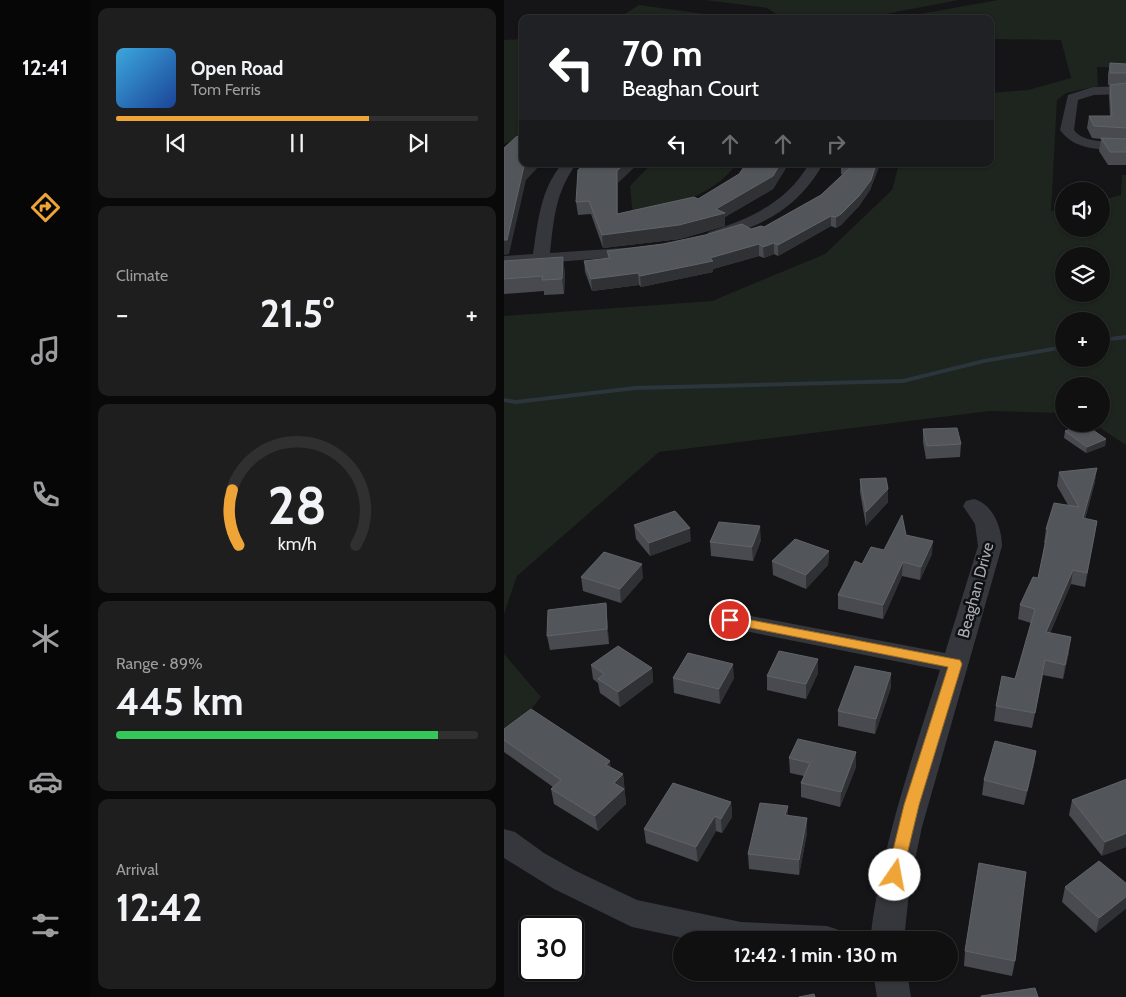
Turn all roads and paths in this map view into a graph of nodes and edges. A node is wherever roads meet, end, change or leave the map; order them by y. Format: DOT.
graph roads {
  1 [pos="1126,90"];
  2 [pos="1126,146"];
  3 [pos="566,167"];
  4 [pos="814,167"];
  5 [pos="697,240"];
  6 [pos="654,250"];
  7 [pos="541,259"];
  8 [pos="504,261"];
  9 [pos="974,506"];
  10 [pos="730,620"];
  11 [pos="955,664"];
  12 [pos="504,841"];
  13 [pos="717,931"];
  14 [pos="888,931"];
  15 [pos="891,981"];
  16 [pos="894,997"];
  1 -- 2 [label="street"];
  3 -- 7 [label="street"];
  4 -- 5 [label="street"];
  6 -- 7 [label="street"];
  7 -- 8 [label="street"];
  9 -- 11 [label="street, Beaghan Drive"];
  10 -- 11 [label="street"];
  11 -- 14 [label="street, Beaghan Drive"];
  12 -- 13 [label="street"];
  15 -- 16 [label="street"];
}
